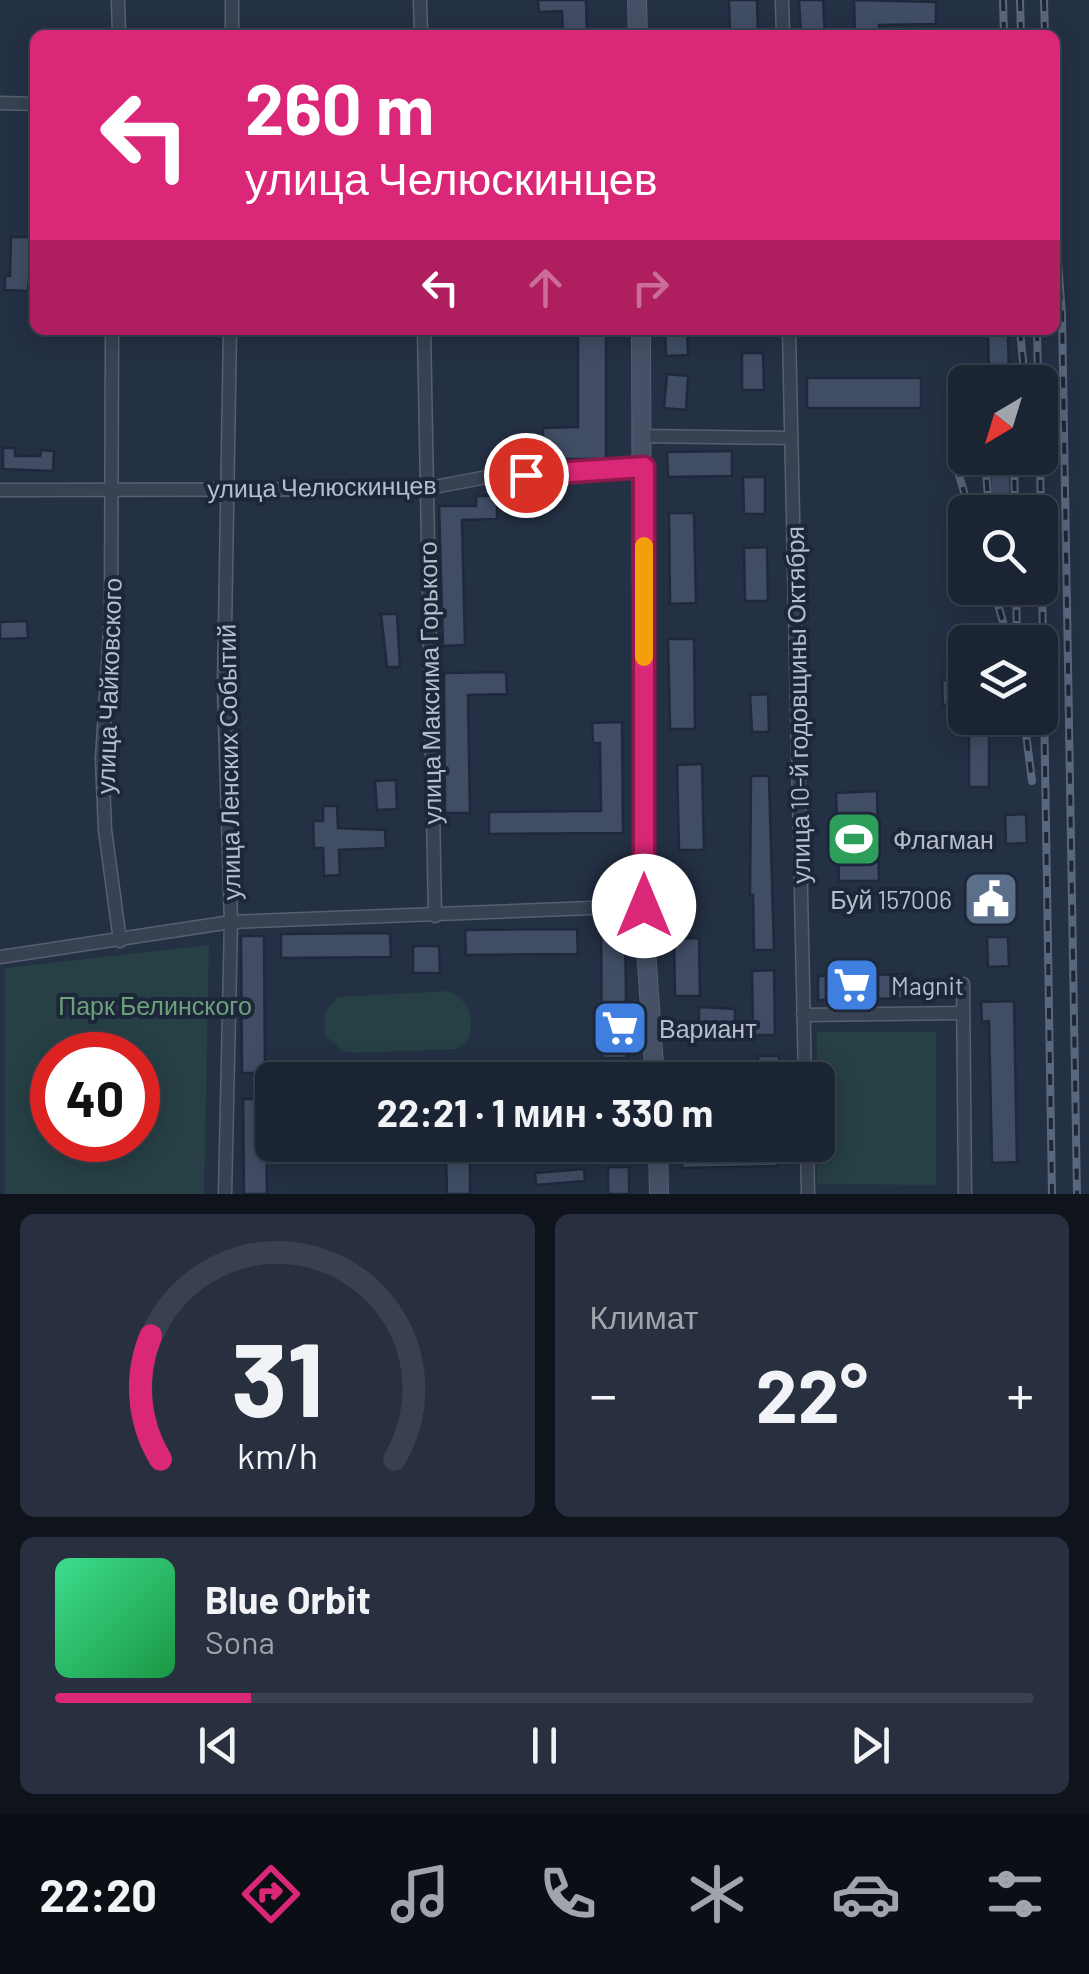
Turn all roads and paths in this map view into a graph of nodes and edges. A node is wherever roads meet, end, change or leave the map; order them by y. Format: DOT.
graph roads {
  1 [pos="118,0"];
  2 [pos="232,0"];
  3 [pos="420,0"];
  4 [pos="638,0"];
  5 [pos="782,0"];
  6 [pos="119,30"];
  7 [pos="232,30"];
  8 [pos="421,30"];
  9 [pos="638,30"];
  10 [pos="783,30"];
  11 [pos="0,103"];
  12 [pos="30,104"];
  13 [pos="112,335"];
  14 [pos="230,335"];
  15 [pos="424,335"];
  16 [pos="642,335"];
  17 [pos="789,335"];
  18 [pos="644,436"];
  19 [pos="792,438"];
  20 [pos="644,467"];
  21 [pos="229,489"];
  22 [pos="424,489"];
  23 [pos="0,490"];
  24 [pos="112,490"];
  25 [pos="644,906"];
  26 [pos="434,916"];
  27 [pos="231,922"];
  28 [pos="120,941"];
  29 [pos="0,957"];
  30 [pos="963,984"];
  31 [pos="963,1014"];
  32 [pos="803,1016"];
  33 [pos="654,1062"];
  34 [pos="804,1062"];
  35 [pos="658,1162"];
  36 [pos="807,1162"];
  37 [pos="225,1194"];
  38 [pos="659,1194"];
  39 [pos="808,1194"];
  40 [pos="965,1194"];
  1 -- 6 [label="street"];
  2 -- 7 [label="street"];
  3 -- 8 [label="street"];
  4 -- 9 [label="street"];
  5 -- 10 [label="street"];
  11 -- 12 [label="street"];
  13 -- 24 [label="street, улица Чайковского"];
  14 -- 21 [label="street, улица Ленских Событий"];
  15 -- 22 [label="street, улица Максима Горького"];
  16 -- 18 [label="street"];
  17 -- 19 [label="street, улица 10-й годовщины Октября"];
  18 -- 19 [label="street"];
  18 -- 20 [label="street"];
  19 -- 32 [label="street, улица 10-й годовщины Октября"];
  20 -- 22 [label="street, улица Челюскинцев"];
  20 -- 25 [label="street"];
  21 -- 22 [label="street, улица Челюскинцев"];
  21 -- 24 [label="street, улица Челюскинцев"];
  21 -- 27 [label="street, улица Ленских Событий"];
  22 -- 26 [label="street, улица Максима Горького"];
  23 -- 24 [label="street, улица Челюскинцев"];
  24 -- 28 [label="street, улица Чайковского"];
  25 -- 26 [label="street"];
  25 -- 33 [label="street"];
  26 -- 27 [label="street"];
  27 -- 28 [label="street"];
  27 -- 37 [label="street, улица Ленских Событий"];
  28 -- 29 [label="street"];
  30 -- 31 [label="street"];
  31 -- 32 [label="street"];
  31 -- 40 [label="street"];
  32 -- 34 [label="street, улица 10-й годовщины Октября"];
  35 -- 38 [label="street"];
  36 -- 39 [label="street"];
}
